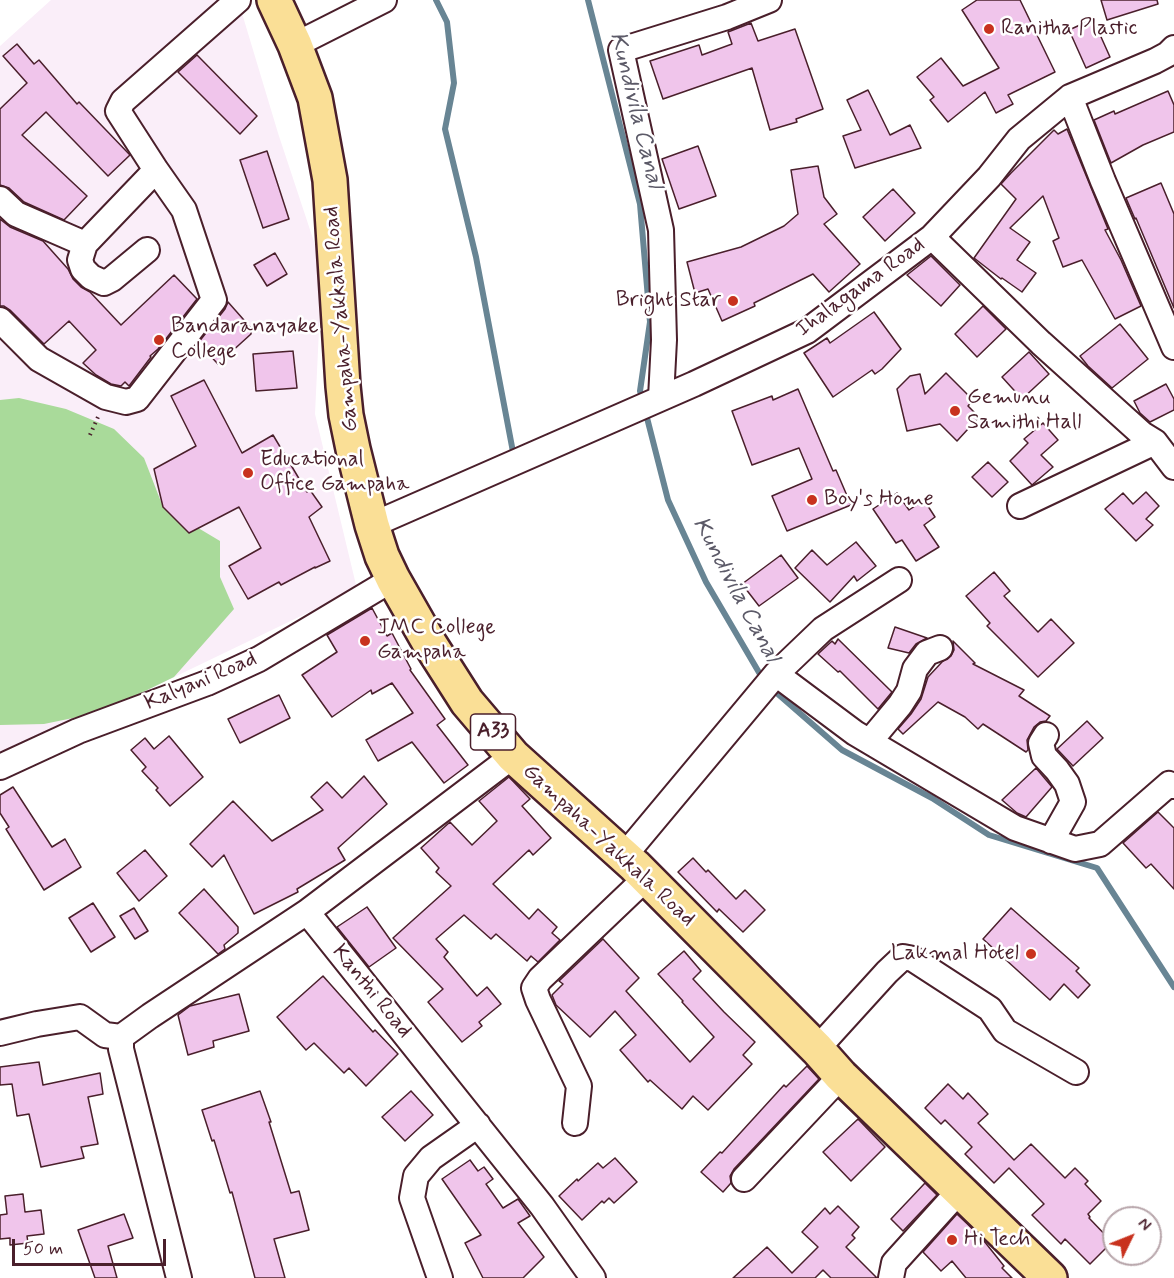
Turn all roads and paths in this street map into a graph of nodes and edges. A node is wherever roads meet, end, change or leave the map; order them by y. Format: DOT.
graph roads {
  1 [pos="238,0"];
  2 [pos="274,0"];
  3 [pos="384,0"];
  4 [pos="769,0"];
  5 [pos="723,8"];
  6 [pos="295,45"];
  7 [pos="1172,57"];
  8 [pos="1070,97"];
  9 [pos="156,170"];
  10 [pos="0,199"];
  11 [pos="932,237"];
  12 [pos="85,244"];
  13 [pos="147,250"];
  14 [pos="0,320"];
  15 [pos="1174,347"];
  16 [pos="661,398"];
  17 [pos="1155,442"];
  18 [pos="1174,466"];
  19 [pos="1020,506"];
  20 [pos="372,525"];
  21 [pos="393,579"];
  22 [pos="899,580"];
  23 [pos="939,648"];
  24 [pos="776,674"];
  25 [pos="1046,735"];
  26 [pos="870,741"];
  27 [pos="513,756"];
  28 [pos="0,767"];
  29 [pos="1174,786"];
  30 [pos="1051,841"];
  31 [pos="635,867"];
  32 [pos="307,912"];
  33 [pos="0,1033"];
  34 [pos="121,1037"];
  35 [pos="817,1049"];
  36 [pos="1076,1072"];
  37 [pos="841,1076"];
  38 [pos="575,1124"];
  39 [pos="478,1125"];
  40 [pos="744,1179"];
  41 [pos="960,1190"];
  42 [pos="179,1278"];
  43 [pos="440,1278"];
  44 [pos="593,1278"];
  45 [pos="891,1278"];
  46 [pos="1050,1278"];
  1 -- 9 [label="street"];
  2 -- 6 [label="highway, Gampaha-Yakkala Road / A33"];
  3 -- 6 [label="street"];
  4 -- 5 [label="street"];
  5 -- 16 [label="street"];
  6 -- 20 [label="highway, Gampaha-Yakkala Road / A33"];
  7 -- 8 [label="street, Ihalagama Road"];
  8 -- 11 [label="street, Ihalagama Road"];
  8 -- 15 [label="street"];
  9 -- 12 [label="street"];
  9 -- 14 [label="street"];
  10 -- 12 [label="street"];
  11 -- 16 [label="street, Ihalagama Road"];
  11 -- 17 [label="street"];
  12 -- 13 [label="street"];
  16 -- 20 [label="street, Ihalagama Road"];
  17 -- 18 [label="street"];
  17 -- 19 [label="street"];
  20 -- 21 [label="highway, Gampaha-Yakkala Road / A33"];
  21 -- 27 [label="highway, Gampaha-Yakkala Road / A33"];
  21 -- 28 [label="street, Kalyani Road"];
  22 -- 24 [label="street"];
  23 -- 26 [label="street"];
  24 -- 26 [label="street"];
  24 -- 31 [label="street"];
  25 -- 30 [label="street"];
  26 -- 30 [label="street"];
  27 -- 31 [label="highway, Gampaha-Yakkala Road / A33"];
  27 -- 32 [label="street"];
  29 -- 30 [label="street"];
  31 -- 35 [label="highway, Gampaha-Yakkala Road / A33"];
  31 -- 38 [label="street"];
  32 -- 34 [label="street"];
  32 -- 39 [label="street, Kanthi Road"];
  33 -- 34 [label="street"];
  34 -- 42 [label="street"];
  35 -- 36 [label="street"];
  35 -- 37 [label="highway, Gampaha-Yakkala Road / A33"];
  37 -- 40 [label="street"];
  37 -- 41 [label="highway, Gampaha-Yakkala Road / A33"];
  39 -- 43 [label="street"];
  39 -- 44 [label="street, Kanthi Road"];
  41 -- 45 [label="street"];
  41 -- 46 [label="highway, Gampaha-Yakkala Road / A33"];
}
